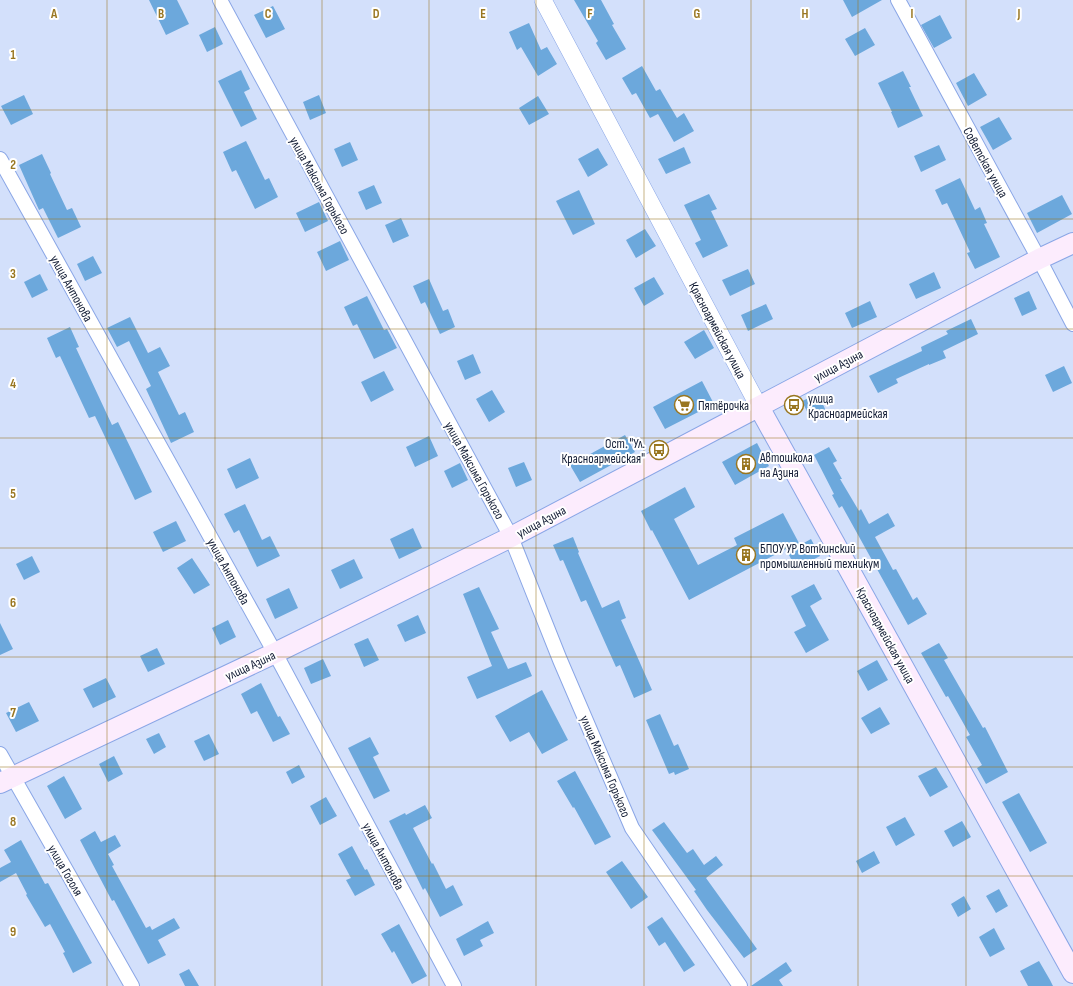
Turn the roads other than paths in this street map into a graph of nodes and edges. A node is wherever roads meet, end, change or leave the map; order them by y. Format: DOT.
graph roads {
  1 [pos="220,0"];
  2 [pos="542,0"];
  3 [pos="898,0"];
  4 [pos="0,159"];
  5 [pos="1073,243"];
  6 [pos="1039,259"];
  7 [pos="1073,324"];
  8 [pos="759,407"];
  9 [pos="511,537"];
  10 [pos="275,653"];
  11 [pos="0,754"];
  12 [pos="6,780"];
  13 [pos="1073,973"];
  14 [pos="132,986"];
  15 [pos="454,986"];
  16 [pos="740,986"];
  1 -- 9 [label="street, улица Максима Горького"];
  2 -- 8 [label="street, Красноармейская улица"];
  3 -- 6 [label="street, Советская улица"];
  4 -- 10 [label="street, улица Антонова"];
  5 -- 6 [label="main road, улица Азина"];
  6 -- 7 [label="street, Советская улица"];
  6 -- 8 [label="main road, улица Азина"];
  8 -- 9 [label="main road, улица Азина"];
  8 -- 13 [label="main road, Красноармейская улица"];
  9 -- 10 [label="main road, улица Азина"];
  9 -- 16 [label="street, улица Максима Горького"];
  10 -- 12 [label="main road, улица Азина"];
  10 -- 15 [label="street, улица Антонова"];
  11 -- 12 [label="street, улица Гоголя"];
  12 -- 14 [label="street, улица Гоголя"];
}
